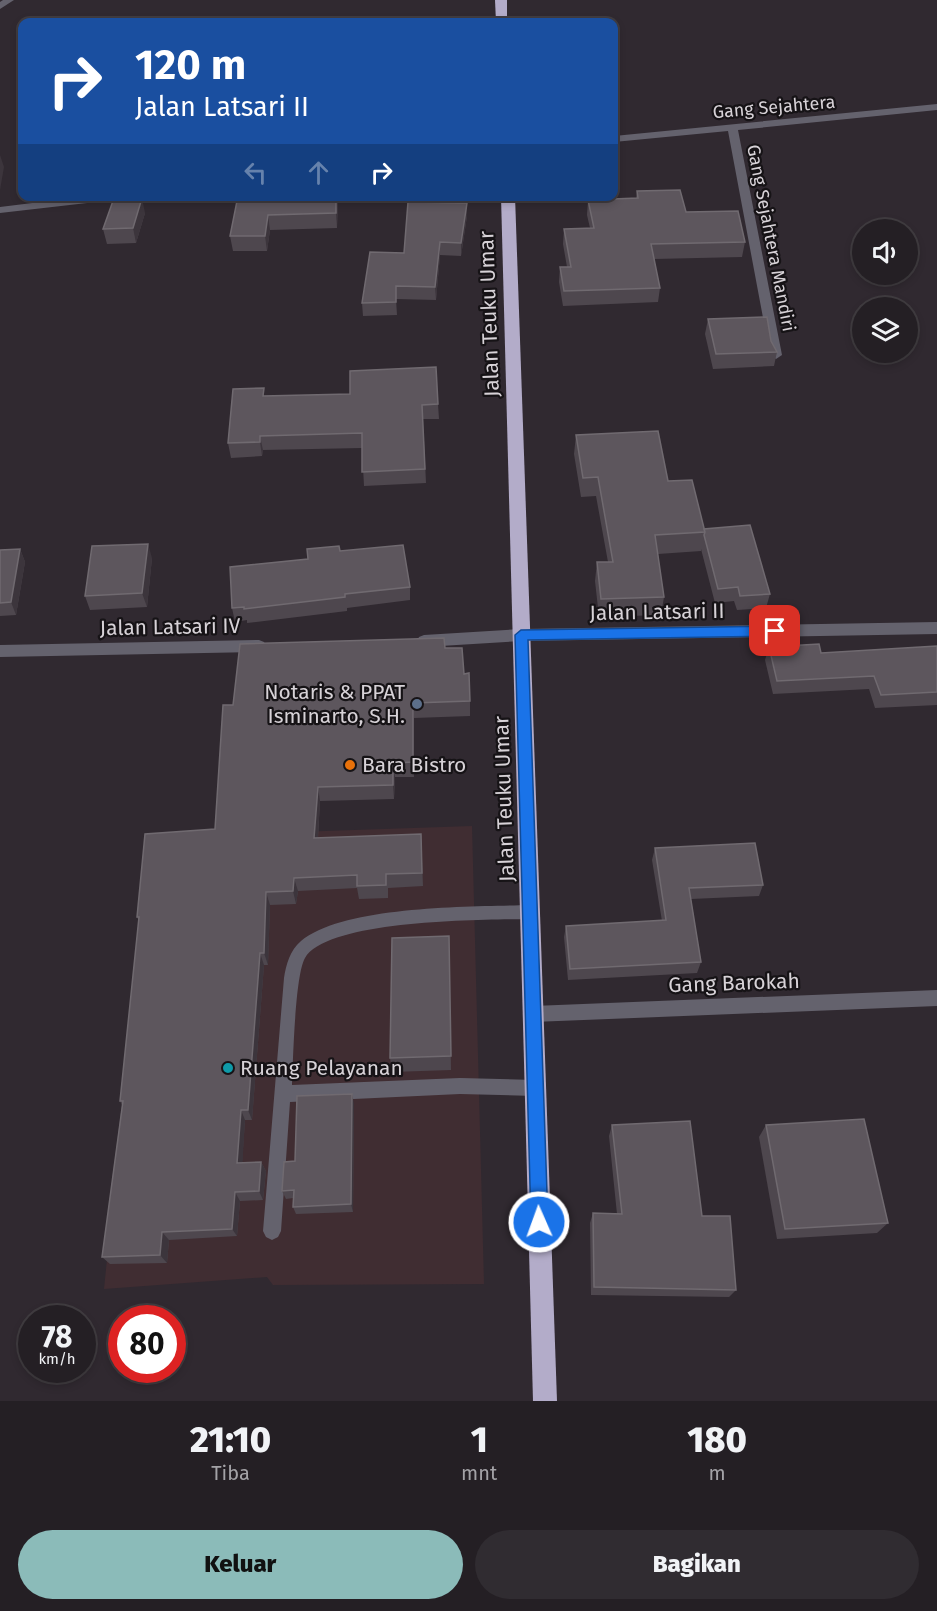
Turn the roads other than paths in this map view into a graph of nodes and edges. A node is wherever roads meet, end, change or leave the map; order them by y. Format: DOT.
graph roads {
  1 [pos="9,0"];
  2 [pos="501,0"];
  3 [pos="0,6"];
  4 [pos="502,18"];
  5 [pos="937,107"];
  6 [pos="732,127"];
  7 [pos="618,139"];
  8 [pos="46,201"];
  9 [pos="507,201"];
  10 [pos="0,210"];
  11 [pos="776,355"];
  12 [pos="937,628"];
  13 [pos="521,635"];
  14 [pos="405,642"];
  15 [pos="276,646"];
  16 [pos="0,651"];
  17 [pos="530,912"];
  18 [pos="937,998"];
  19 [pos="533,1014"];
  20 [pos="535,1088"];
  21 [pos="282,1094"];
  22 [pos="272,1231"];
  23 [pos="545,1401"];
  1 -- 3 [label="street"];
  2 -- 4 [label="highway"];
  5 -- 6 [label="street, Gang Sejahtera"];
  6 -- 7 [label="street, Gang Sejahtera"];
  6 -- 11 [label="street, Gang Sejahtera Mandiri"];
  8 -- 10 [label="street"];
  9 -- 13 [label="highway, Jalan Teuku Umar"];
  12 -- 13 [label="street, Jalan Latsari II"];
  13 -- 14 [label="street"];
  13 -- 17 [label="highway, Jalan Teuku Umar"];
  15 -- 16 [label="street, Jalan Latsari IV"];
  17 -- 19 [label="highway, Jalan Teuku Umar"];
  17 -- 21 [label="lane"];
  18 -- 19 [label="street, Gang Barokah"];
  19 -- 20 [label="highway, Jalan Teuku Umar"];
  20 -- 21 [label="lane"];
  20 -- 23 [label="highway, Jalan Teuku Umar"];
  21 -- 22 [label="lane"];
}
